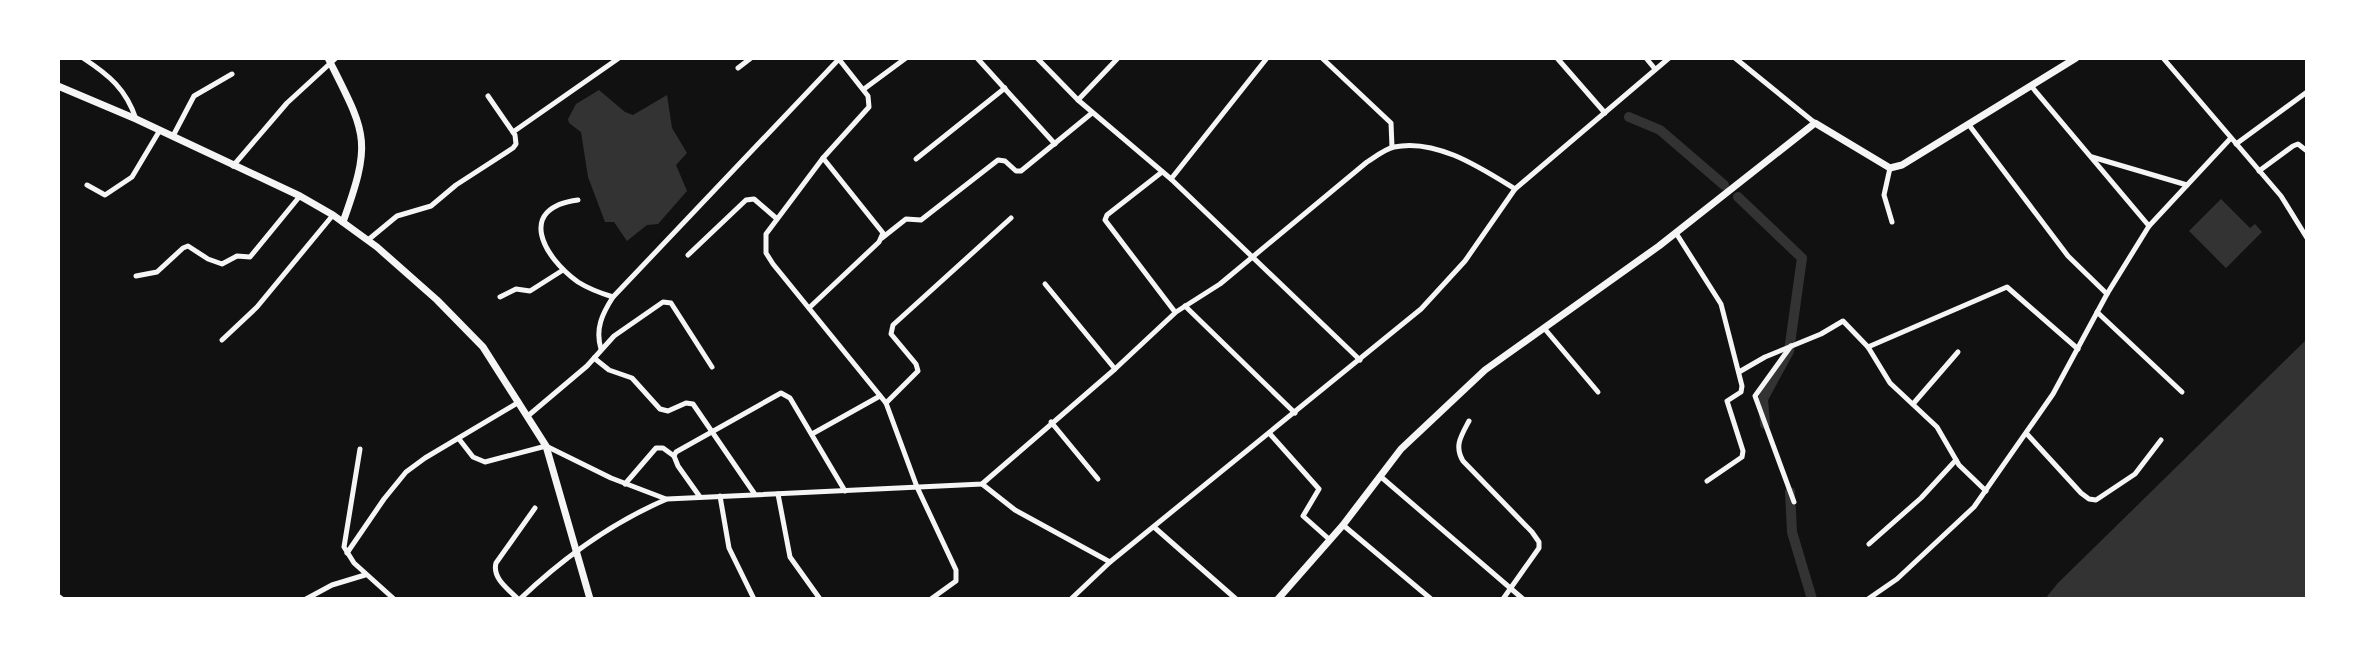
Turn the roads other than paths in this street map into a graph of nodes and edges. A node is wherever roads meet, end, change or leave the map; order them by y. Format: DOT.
graph roads {
  1 [pos="83,58"];
  2 [pos="619,58"];
  3 [pos="751,58"];
  4 [pos="838,58"];
  5 [pos="906,58"];
  6 [pos="977,58"];
  7 [pos="1037,58"];
  8 [pos="1118,58"];
  9 [pos="1267,58"];
  10 [pos="1322,58"];
  11 [pos="1557,58"];
  12 [pos="1646,58"];
  13 [pos="1669,58"];
  14 [pos="1735,58"];
  15 [pos="2076,58"];
  16 [pos="2163,58"];
  17 [pos="331,60"];
  18 [pos="738,68"];
  19 [pos="1655,69"];
  20 [pos="232,74"];
  21 [pos="58,86"];
  22 [pos="2032,87"];
  23 [pos="1005,88"];
  24 [pos="864,89"];
  25 [pos="2307,92"];
  26 [pos="488,96"];
  27 [pos="1078,100"];
  28 [pos="1092,113"];
  29 [pos="1605,113"];
  30 [pos="136,119"];
  31 [pos="1815,123"];
  32 [pos="1969,125"];
  33 [pos="160,130"];
  34 [pos="513,132"];
  35 [pos="173,136"];
  36 [pos="2230,139"];
  37 [pos="1055,144"];
  38 [pos="2236,144"];
  39 [pos="1392,147"];
  40 [pos="2307,151"];
  41 [pos="2090,157"];
  42 [pos="823,158"];
  43 [pos="916,159"];
  44 [pos="233,166"];
  45 [pos="1890,168"];
  46 [pos="2259,171"];
  47 [pos="1162,172"];
  48 [pos="1171,179"];
  49 [pos="87,185"];
  50 [pos="2187,185"];
  51 [pos="1515,189"];
  52 [pos="300,196"];
  53 [pos="578,200"];
  54 [pos="333,215"];
  55 [pos="776,218"];
  56 [pos="1011,218"];
  57 [pos="343,222"];
  58 [pos="1892,222"];
  59 [pos="2149,226"];
  60 [pos="1676,233"];
  61 [pos="882,238"];
  62 [pos="2307,238"];
  63 [pos="368,240"];
  64 [pos="688,255"];
  65 [pos="1253,257"];
  66 [pos="563,270"];
  67 [pos="136,276"];
  68 [pos="1045,284"];
  69 [pos="2107,294"];
  70 [pos="500,297"];
  71 [pos="613,297"];
  72 [pos="1185,306"];
  73 [pos="809,308"];
  74 [pos="1176,312"];
  75 [pos="2097,312"];
  76 [pos="1544,327"];
  77 [pos="222,340"];
  78 [pos="1792,346"];
  79 [pos="1868,347"];
  80 [pos="601,349"];
  81 [pos="2078,349"];
  82 [pos="1958,352"];
  83 [pos="594,358"];
  84 [pos="1360,360"];
  85 [pos="712,367"];
  86 [pos="1115,369"];
  87 [pos="1739,372"];
  88 [pos="1598,392"];
  89 [pos="2182,392"];
  90 [pos="880,396"];
  91 [pos="519,401"];
  92 [pos="886,403"];
  93 [pos="1913,404"];
  94 [pos="1295,413"];
  95 [pos="529,415"];
  96 [pos="1469,421"];
  97 [pos="1051,422"];
  98 [pos="712,431"];
  99 [pos="812,434"];
  100 [pos="1270,434"];
  101 [pos="2027,434"];
  102 [pos="459,439"];
  103 [pos="2161,440"];
  104 [pos="546,446"];
  105 [pos="360,449"];
  106 [pos="674,456"];
  107 [pos="1956,460"];
  108 [pos="1380,476"];
  109 [pos="1098,479"];
  110 [pos="1707,481"];
  111 [pos="625,484"];
  112 [pos="982,484"];
  113 [pos="917,487"];
  114 [pos="845,491"];
  115 [pos="1986,491"];
  116 [pos="755,494"];
  117 [pos="778,494"];
  118 [pos="720,496"];
  119 [pos="701,497"];
  120 [pos="667,499"];
  121 [pos="1794,502"];
  122 [pos="535,508"];
  123 [pos="1343,525"];
  124 [pos="1154,527"];
  125 [pos="1330,540"];
  126 [pos="1869,544"];
  127 [pos="347,553"];
  128 [pos="576,553"];
  129 [pos="1110,562"];
  130 [pos="366,575"];
  131 [pos="1511,587"];
  132 [pos="306,599"];
  133 [pos="394,599"];
  134 [pos="519,599"];
  135 [pos="590,599"];
  136 [pos="754,599"];
  137 [pos="820,599"];
  138 [pos="931,599"];
  139 [pos="1071,599"];
  140 [pos="1236,599"];
  141 [pos="1278,599"];
  142 [pos="1431,599"];
  143 [pos="1503,599"];
  144 [pos="1523,599"];
  145 [pos="1868,599"];
  1 -- 30 [label="street"];
  2 -- 34 [label="street"];
  3 -- 18 [label="street"];
  4 -- 24 [label="street"];
  4 -- 71 [label="street"];
  5 -- 24 [label="street"];
  6 -- 23 [label="street"];
  7 -- 27 [label="street"];
  8 -- 27 [label="street"];
  9 -- 48 [label="street"];
  10 -- 39 [label="street"];
  11 -- 29 [label="street"];
  12 -- 19 [label="street"];
  13 -- 19 [label="street"];
  14 -- 31 [label="street"];
  15 -- 22 [label="street"];
  16 -- 36 [label="street"];
  17 -- 44 [label="street"];
  17 -- 57 [label="street"];
  19 -- 29 [label="street"];
  20 -- 35 [label="street"];
  21 -- 30 [label="street"];
  22 -- 32 [label="street"];
  22 -- 41 [label="street"];
  23 -- 37 [label="street"];
  23 -- 43 [label="street"];
  24 -- 42 [label="street"];
  25 -- 38 [label="street"];
  26 -- 34 [label="street"];
  27 -- 28 [label="street"];
  28 -- 37 [label="street"];
  28 -- 47 [label="street"];
  29 -- 51 [label="street"];
  30 -- 33 [label="street"];
  31 -- 45 [label="street"];
  31 -- 60 [label="street"];
  32 -- 45 [label="street"];
  32 -- 69 [label="street"];
  33 -- 35 [label="street"];
  33 -- 49 [label="street"];
  34 -- 63 [label="street"];
  35 -- 44 [label="street"];
  36 -- 38 [label="street"];
  36 -- 50 [label="street"];
  37 -- 61 [label="street"];
  38 -- 46 [label="street"];
  39 -- 51 [label="street"];
  39 -- 65 [label="street"];
  40 -- 46 [label="street"];
  41 -- 50 [label="street"];
  41 -- 59 [label="street"];
  42 -- 55 [label="street"];
  42 -- 61 [label="street"];
  44 -- 52 [label="street"];
  45 -- 58 [label="street"];
  46 -- 62 [label="street"];
  47 -- 48 [label="street"];
  47 -- 74 [label="street"];
  48 -- 65 [label="street"];
  50 -- 59 [label="street"];
  51 -- 84 [label="street"];
  52 -- 54 [label="street"];
  52 -- 67 [label="street"];
  53 -- 66 [label="street"];
  54 -- 57 [label="street"];
  54 -- 77 [label="street"];
  55 -- 64 [label="street"];
  55 -- 73 [label="street"];
  56 -- 92 [label="street"];
  57 -- 63 [label="street"];
  59 -- 69 [label="street"];
  60 -- 76 [label="street"];
  60 -- 87 [label="street"];
  61 -- 73 [label="street"];
  63 -- 91 [label="street"];
  65 -- 72 [label="street"];
  65 -- 84 [label="street"];
  66 -- 70 [label="street"];
  66 -- 71 [label="street"];
  68 -- 86 [label="street"];
  69 -- 75 [label="street"];
  71 -- 80 [label="street"];
  72 -- 74 [label="street"];
  72 -- 94 [label="street"];
  73 -- 90 [label="street"];
  74 -- 86 [label="street"];
  75 -- 81 [label="street"];
  75 -- 89 [label="street"];
  76 -- 88 [label="street"];
  76 -- 108 [label="street"];
  78 -- 79 [label="street"];
  78 -- 87 [label="street"];
  78 -- 121 [label="street"];
  79 -- 81 [label="street"];
  79 -- 93 [label="street"];
  80 -- 83 [label="street"];
  80 -- 85 [label="street"];
  81 -- 101 [label="street"];
  82 -- 93 [label="street"];
  83 -- 95 [label="street"];
  83 -- 98 [label="street"];
  84 -- 94 [label="street"];
  86 -- 97 [label="street"];
  87 -- 110 [label="street"];
  90 -- 92 [label="street"];
  90 -- 99 [label="street"];
  91 -- 95 [label="street"];
  91 -- 102 [label="street"];
  92 -- 113 [label="street"];
  93 -- 107 [label="street"];
  94 -- 100 [label="street"];
  95 -- 104 [label="street"];
  96 -- 131 [label="street"];
  97 -- 109 [label="street"];
  97 -- 112 [label="street"];
  98 -- 99 [label="street"];
  98 -- 106 [label="street"];
  98 -- 116 [label="street"];
  99 -- 114 [label="street"];
  100 -- 124 [label="street"];
  100 -- 125 [label="street"];
  101 -- 103 [label="street"];
  101 -- 115 [label="street"];
  102 -- 104 [label="street"];
  102 -- 127 [label="street"];
  104 -- 111 [label="street"];
  104 -- 128 [label="street"];
  105 -- 127 [label="street"];
  106 -- 111 [label="street"];
  106 -- 119 [label="street"];
  107 -- 115 [label="street"];
  107 -- 126 [label="street"];
  108 -- 123 [label="street"];
  108 -- 131 [label="street"];
  111 -- 120 [label="street"];
  112 -- 113 [label="street"];
  112 -- 129 [label="street"];
  113 -- 114 [label="street"];
  113 -- 138 [label="street"];
  114 -- 117 [label="street"];
  115 -- 145 [label="street"];
  116 -- 117 [label="street"];
  116 -- 118 [label="street"];
  117 -- 137 [label="street"];
  118 -- 119 [label="street"];
  118 -- 136 [label="street"];
  119 -- 120 [label="street"];
  120 -- 128 [label="street"];
  122 -- 134 [label="street"];
  123 -- 125 [label="street"];
  123 -- 142 [label="street"];
  124 -- 129 [label="street"];
  124 -- 140 [label="street"];
  125 -- 141 [label="street"];
  127 -- 130 [label="street"];
  128 -- 134 [label="street"];
  128 -- 135 [label="street"];
  129 -- 139 [label="street"];
  130 -- 132 [label="street"];
  130 -- 133 [label="street"];
  131 -- 143 [label="street"];
  131 -- 144 [label="street"];
}
